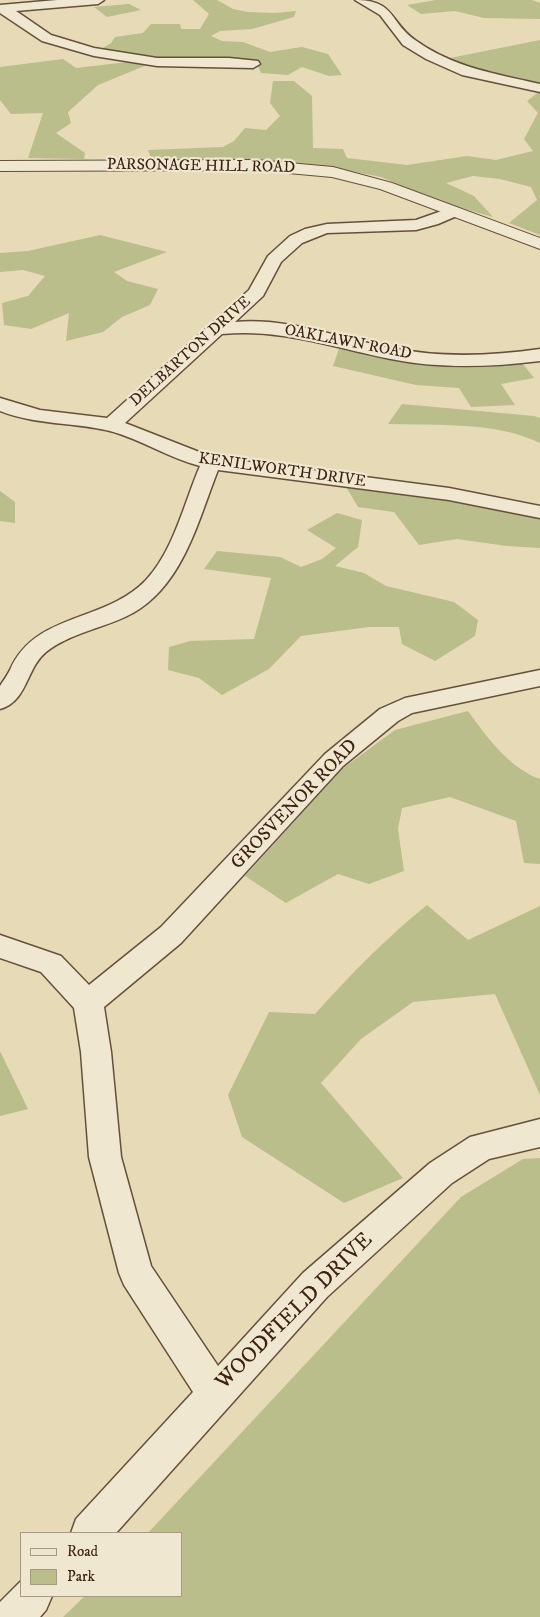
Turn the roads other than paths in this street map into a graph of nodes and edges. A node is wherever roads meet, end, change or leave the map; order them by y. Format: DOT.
graph roads {
  1 [pos="98,0"];
  2 [pos="361,0"];
  3 [pos="2,9"];
  4 [pos="253,64"];
  5 [pos="540,88"];
  6 [pos="0,166"];
  7 [pos="453,212"];
  8 [pos="540,244"];
  9 [pos="256,292"];
  10 [pos="272,327"];
  11 [pos="216,329"];
  12 [pos="540,355"];
  13 [pos="0,404"];
  14 [pos="111,425"];
  15 [pos="211,463"];
  16 [pos="540,512"];
  17 [pos="540,678"];
  18 [pos="0,701"];
  19 [pos="0,946"];
  20 [pos="88,1003"];
  21 [pos="540,1133"];
  22 [pos="216,1396"];
  23 [pos="91,1532"];
  24 [pos="31,1597"];
  25 [pos="13,1617"];
  1 -- 3 [label="street"];
  2 -- 5 [label="street"];
  3 -- 4 [label="street"];
  6 -- 7 [label="street, PARSONAGE HILL ROAD"];
  7 -- 8 [label="street, PARSONAGE HILL ROAD"];
  7 -- 9 [label="street, DELBARTON DRIVE"];
  9 -- 10 [label="street"];
  9 -- 11 [label="street, DELBARTON DRIVE"];
  10 -- 11 [label="street, OAKLAWN ROAD"];
  10 -- 12 [label="street, OAKLAWN ROAD"];
  11 -- 14 [label="street, DELBARTON DRIVE"];
  13 -- 14 [label="street, KENILWORTH DRIVE"];
  14 -- 15 [label="street, KENILWORTH DRIVE"];
  15 -- 16 [label="street, KENILWORTH DRIVE"];
  15 -- 18 [label="street"];
  17 -- 20 [label="street, GROSVENOR ROAD"];
  19 -- 20 [label="street"];
  20 -- 22 [label="street, WOODFIELD DRIVE"];
  21 -- 22 [label="street, WOODFIELD DRIVE"];
  22 -- 23 [label="street"];
  24 -- 25 [label="street"];
}
